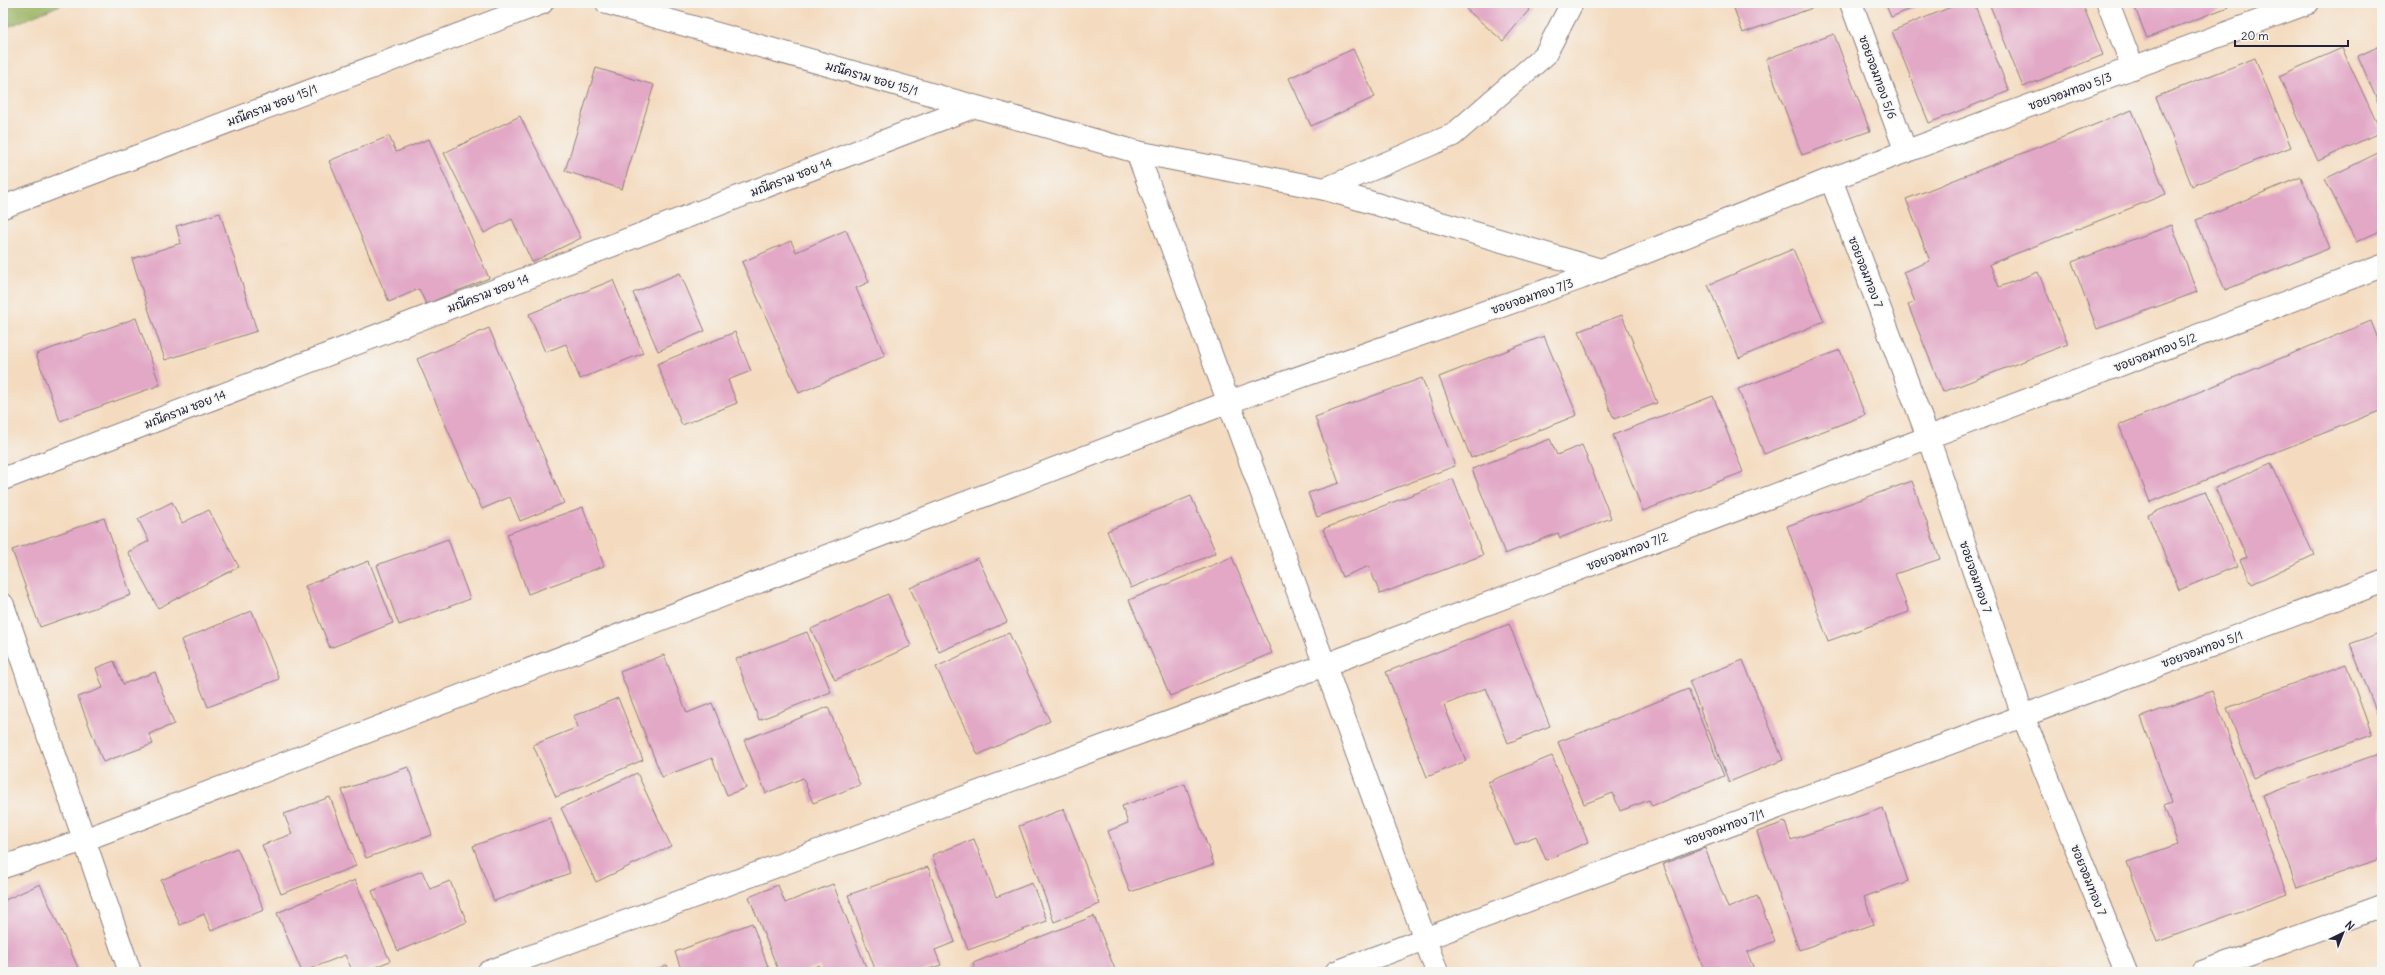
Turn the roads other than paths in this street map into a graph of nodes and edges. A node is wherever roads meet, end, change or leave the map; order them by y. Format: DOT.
graph roads {
  1 [pos="542,3"];
  2 [pos="607,3"];
  3 [pos="1572,3"];
  4 [pos="1851,3"];
  5 [pos="2108,3"];
  6 [pos="2308,3"];
  7 [pos="2133,68"];
  8 [pos="973,107"];
  9 [pos="1138,152"];
  10 [pos="1906,152"];
  11 [pos="1831,179"];
  12 [pos="1325,189"];
  13 [pos="3,207"];
  14 [pos="2382,266"];
  15 [pos="1601,270"];
  16 [pos="1229,402"];
  17 [pos="1928,437"];
  18 [pos="3,479"];
  19 [pos="2382,582"];
  20 [pos="3,605"];
  21 [pos="1325,665"];
  22 [pos="2023,716"];
  23 [pos="84,840"];
  24 [pos="3,867"];
  25 [pos="2382,906"];
  26 [pos="1425,939"];
  27 [pos="130,972"];
  28 [pos="488,972"];
  29 [pos="1336,972"];
  30 [pos="1437,972"];
  31 [pos="2126,972"];
  32 [pos="2202,972"];
  1 -- 13 [label="street, มณีคราม ซอย 15/1"];
  2 -- 8 [label="street, มณีคราม ซอย 15/1"];
  3 -- 12 [label="street"];
  4 -- 10 [label="street, ซอยจอมทอง 5/6"];
  5 -- 7 [label="street"];
  6 -- 7 [label="street, ซอยจอมทอง 5/3"];
  7 -- 10 [label="street, ซอยจอมทอง 5/3"];
  8 -- 9 [label="street, มณีคราม ซอย 15/1"];
  8 -- 18 [label="street, มณีคราม ซอย 14"];
  9 -- 12 [label="street, มณีคราม ซอย 15/1"];
  9 -- 16 [label="street"];
  10 -- 11 [label="street, ซอยจอมทอง 5/3"];
  11 -- 15 [label="street, ซอยจอมทอง 7/3"];
  11 -- 17 [label="street, ซอยจอมทอง 7"];
  12 -- 15 [label="street, มณีคราม ซอย 15/1"];
  14 -- 17 [label="street, ซอยจอมทอง 5/2"];
  15 -- 16 [label="street, ซอยจอมทอง 7/3"];
  16 -- 21 [label="street"];
  16 -- 23 [label="street, ซอยจอมทอง 7/3"];
  17 -- 21 [label="street, ซอยจอมทอง 7/2"];
  17 -- 22 [label="street, ซอยจอมทอง 7"];
  19 -- 22 [label="street, ซอยจอมทอง 5/1"];
  20 -- 23 [label="street"];
  21 -- 26 [label="street"];
  21 -- 28 [label="street, ซอยจอมทอง 7/2"];
  22 -- 26 [label="street, ซอยจอมทอง 7/1"];
  22 -- 31 [label="street, ซอยจอมทอง 7"];
  23 -- 24 [label="street, ซอยจอมทอง 7/3"];
  23 -- 27 [label="street"];
  25 -- 32 [label="street"];
  26 -- 29 [label="street, ซอยจอมทอง 7/1"];
  26 -- 30 [label="street"];
}
